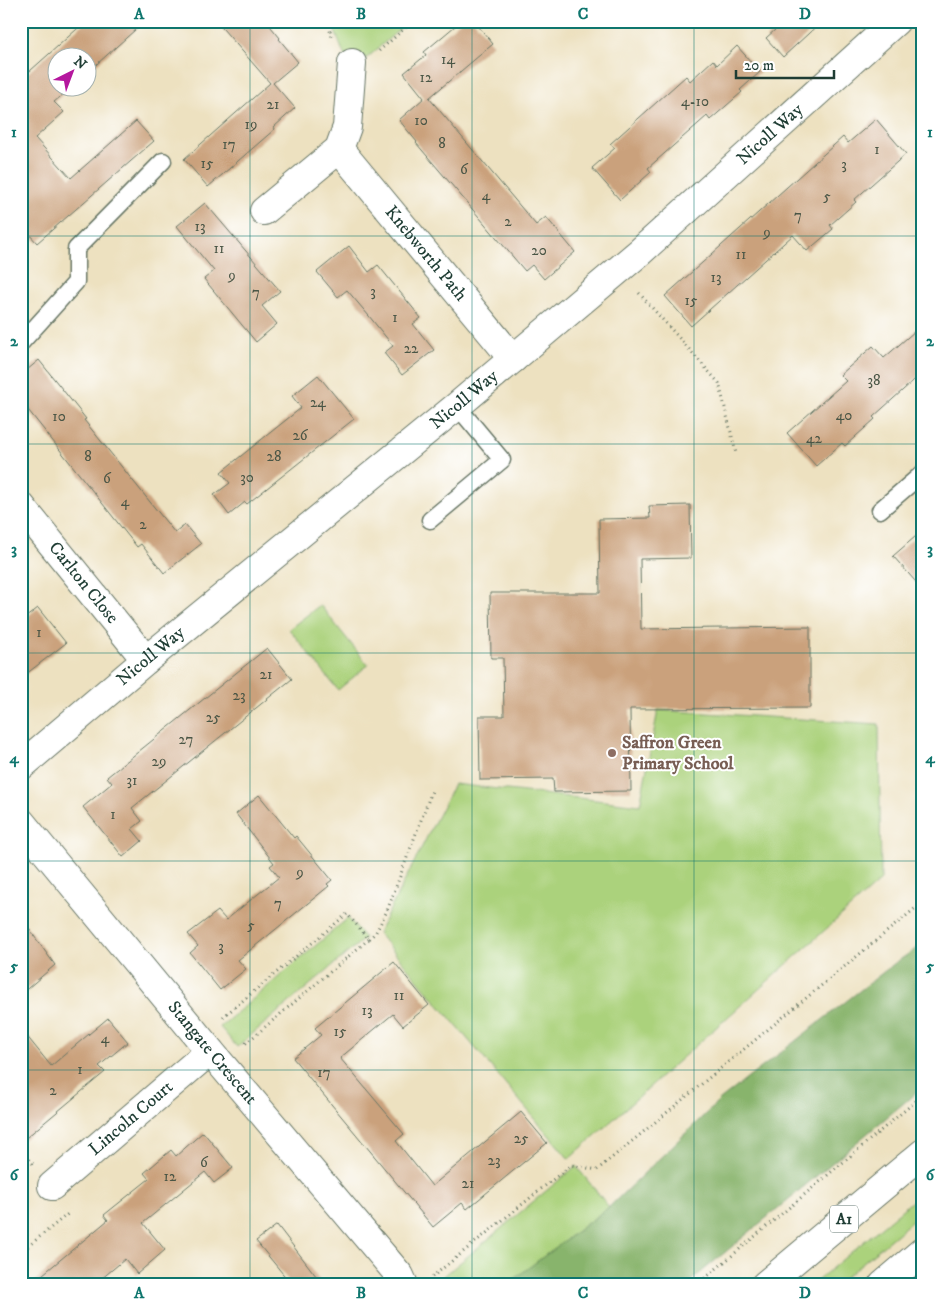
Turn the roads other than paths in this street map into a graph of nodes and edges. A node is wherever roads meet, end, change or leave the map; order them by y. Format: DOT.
graph roads {
  1 [pos="896,21"];
  2 [pos="352,63"];
  3 [pos="339,149"];
  4 [pos="163,161"];
  5 [pos="264,211"];
  6 [pos="21,343"];
  7 [pos="513,359"];
  8 [pos="457,406"];
  9 [pos="923,473"];
  10 [pos="21,506"];
  11 [pos="880,510"];
  12 [pos="430,520"];
  13 [pos="146,660"];
  14 [pos="21,766"];
  15 [pos="21,822"];
  16 [pos="211,1050"];
  17 [pos="923,1153"];
  18 [pos="52,1186"];
  19 [pos="923,1251"];
  20 [pos="416,1282"];
  21 [pos="765,1285"];
  22 [pos="883,1285"];
  1 -- 7 [label="main road, Nicoll Way"];
  2 -- 3 [label="main road"];
  3 -- 5 [label="main road"];
  3 -- 7 [label="main road, Knebworth Path"];
  4 -- 6 [label="lane"];
  7 -- 8 [label="main road, Nicoll Way"];
  8 -- 12 [label="lane"];
  8 -- 13 [label="main road, Nicoll Way"];
  9 -- 11 [label="lane"];
  10 -- 13 [label="main road, Carlton Close"];
  13 -- 14 [label="main road, Nicoll Way"];
  15 -- 16 [label="main road, Stangate Crescent"];
  16 -- 18 [label="main road, Lincoln Court"];
  16 -- 20 [label="main road, Stangate Crescent"];
  17 -- 21 [label="main road, A1"];
  19 -- 22 [label="main road"];
}
